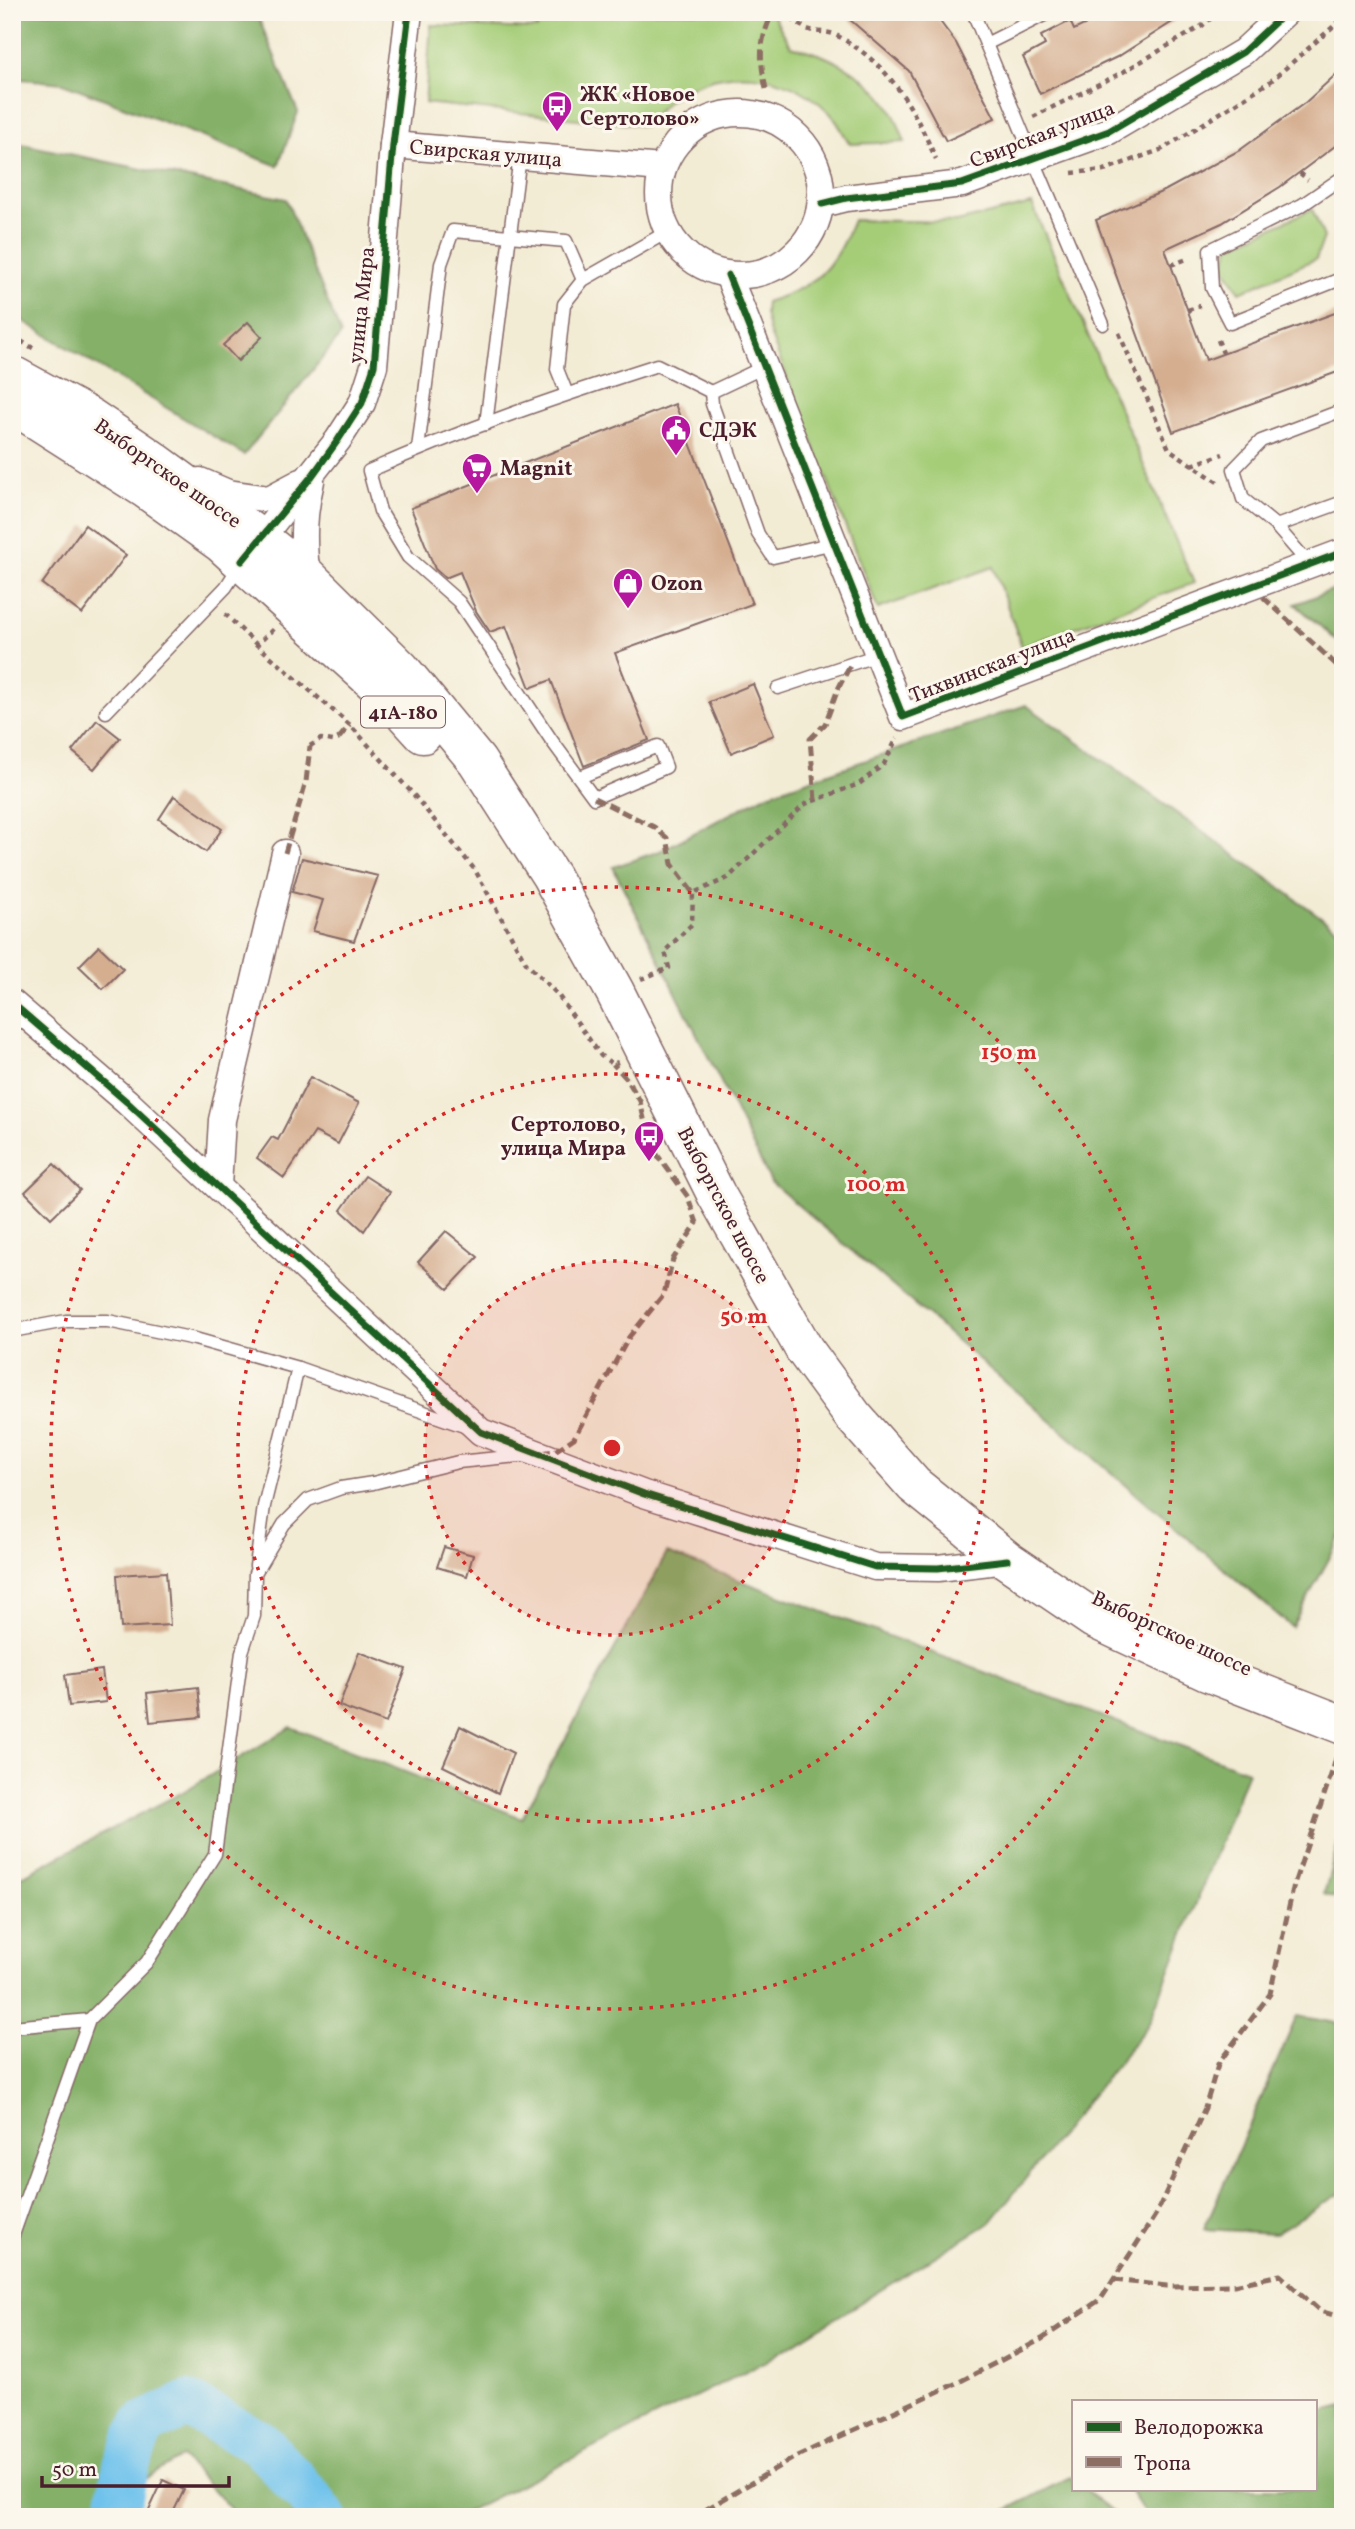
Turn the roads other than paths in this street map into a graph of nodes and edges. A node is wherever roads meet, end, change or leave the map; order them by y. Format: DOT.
graph roads {
  1 [pos="409,12"];
  2 [pos="973,12"];
  3 [pos="1050,12"];
  4 [pos="1286,12"];
  5 [pos="986,44"];
  6 [pos="394,145"];
  7 [pos="520,156"];
  8 [pos="1035,164"];
  9 [pos="662,168"];
  10 [pos="1343,177"];
  11 [pos="822,204"];
  12 [pos="667,232"];
  13 [pos="508,236"];
  14 [pos="728,275"];
  15 [pos="1343,278"];
  16 [pos="583,280"];
  17 [pos="1103,324"];
  18 [pos="764,367"];
  19 [pos="12,375"];
  20 [pos="710,392"];
  21 [pos="567,394"];
  22 [pos="12,404"];
  23 [pos="1343,410"];
  24 [pos="486,424"];
  25 [pos="418,449"];
  26 [pos="153,460"];
  27 [pos="312,476"];
  28 [pos="1343,502"];
  29 [pos="1276,526"];
  30 [pos="834,544"];
  31 [pos="252,550"];
  32 [pos="1343,552"];
  33 [pos="1309,564"];
  34 [pos="307,576"];
  35 [pos="878,655"];
  36 [pos="778,688"];
  37 [pos="106,712"];
  38 [pos="580,777"];
  39 [pos="285,853"];
  40 [pos="551,876"];
  41 [pos="12,1003"];
  42 [pos="218,1186"];
  43 [pos="12,1331"];
  44 [pos="298,1368"];
  45 [pos="481,1432"];
  46 [pos="538,1453"];
  47 [pos="1007,1560"];
  48 [pos="255,1573"];
  49 [pos="1343,1725"];
  50 [pos="89,2020"];
  51 [pos="12,2027"];
  52 [pos="12,2238"];
  1 -- 6 [label="street, улица Мира"];
  2 -- 5 [label="lane"];
  3 -- 5 [label="lane"];
  4 -- 8 [label="street, Свирская улица"];
  5 -- 8 [label="lane"];
  6 -- 7 [label="street, Свирская улица"];
  6 -- 27 [label="street, улица Мира"];
  7 -- 9 [label="street, Свирская улица"];
  7 -- 13 [label="lane"];
  8 -- 11 [label="street, Свирская улица"];
  8 -- 17 [label="lane"];
  9 -- 11 [label="street"];
  9 -- 12 [label="street"];
  10 -- 15 [label="lane"];
  11 -- 14 [label="street"];
  12 -- 14 [label="street"];
  12 -- 16 [label="lane"];
  13 -- 16 [label="lane"];
  13 -- 24 [label="lane"];
  13 -- 25 [label="lane"];
  14 -- 18 [label="street, Тихвинская улица"];
  16 -- 21 [label="lane"];
  18 -- 20 [label="lane"];
  18 -- 30 [label="street, Тихвинская улица"];
  19 -- 26 [label="main road, Выборгское шоссе / 41А-180"];
  20 -- 21 [label="lane"];
  20 -- 30 [label="lane"];
  21 -- 24 [label="lane"];
  22 -- 31 [label="main road, Выборгское шоссе / 41А-180"];
  23 -- 29 [label="lane"];
  24 -- 25 [label="lane"];
  25 -- 38 [label="lane"];
  26 -- 27 [label="street"];
  26 -- 31 [label="main road, Выборгское шоссе / 41А-180"];
  27 -- 31 [label="street, улица Мира"];
  27 -- 34 [label="street"];
  28 -- 29 [label="lane"];
  29 -- 33 [label="lane"];
  30 -- 35 [label="street, Тихвинская улица"];
  31 -- 34 [label="main road, Выборгское шоссе / 41А-180"];
  31 -- 37 [label="lane"];
  31 -- 40 [label="main road, Выборгское шоссе / 41А-180"];
  32 -- 33 [label="street, Тихвинская улица"];
  33 -- 35 [label="street, Тихвинская улица"];
  34 -- 40 [label="main road, Выборгское шоссе / 41А-180"];
  35 -- 36 [label="lane"];
  38 -- 38 [label="lane"];
  39 -- 42 [label="street"];
  40 -- 47 [label="main road, Выборгское шоссе / 41А-180"];
  41 -- 42 [label="street"];
  42 -- 45 [label="street"];
  43 -- 44 [label="lane"];
  44 -- 45 [label="lane"];
  44 -- 48 [label="lane"];
  45 -- 46 [label="street"];
  46 -- 47 [label="street"];
  46 -- 48 [label="lane"];
  47 -- 49 [label="main road, Выборгское шоссе / 41А-180"];
  48 -- 50 [label="lane"];
  50 -- 51 [label="lane"];
  50 -- 52 [label="lane"];
}
